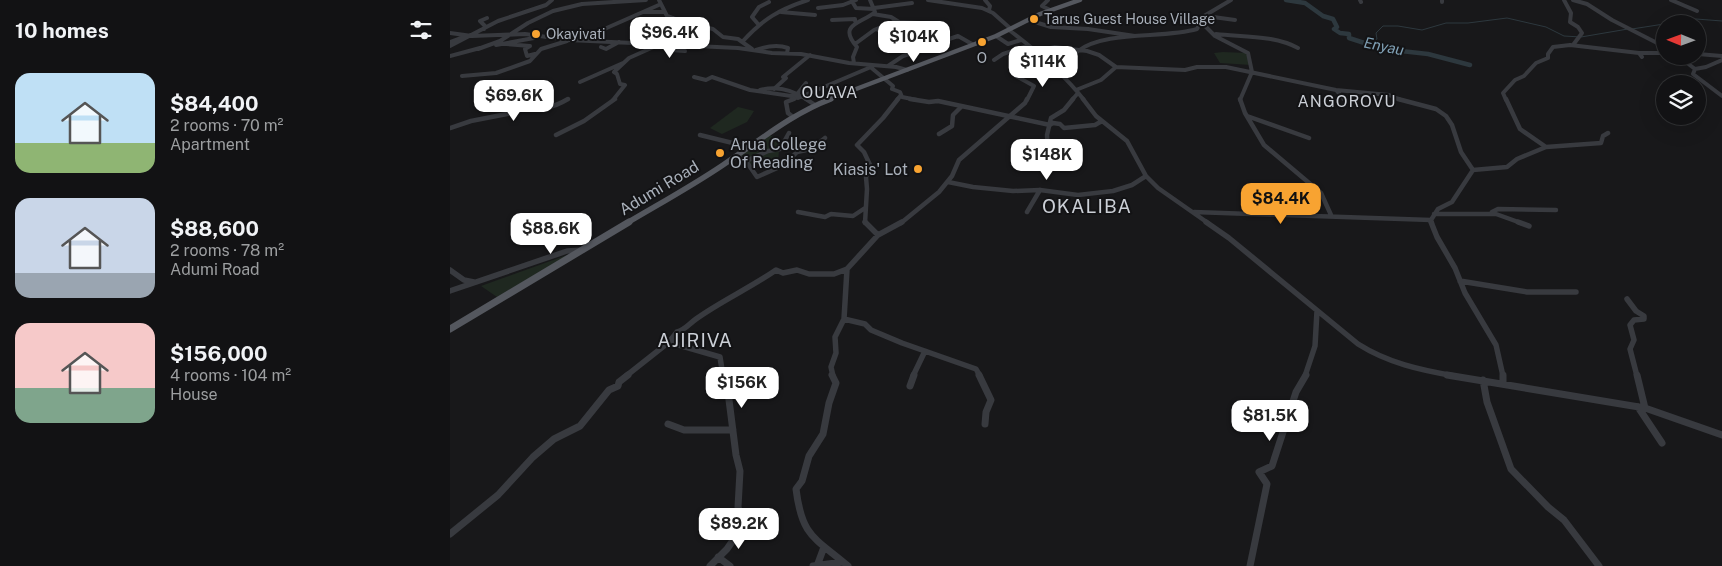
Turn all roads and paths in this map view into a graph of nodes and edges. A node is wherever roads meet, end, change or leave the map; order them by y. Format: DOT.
graph roads {
  1 [pos="552,0"];
  2 [pos="646,0"];
  3 [pos="763,0"];
  4 [pos="808,0"];
  5 [pos="870,0"];
  6 [pos="928,0"];
  7 [pos="985,0"];
  8 [pos="1048,0"];
  9 [pos="1080,0"];
  10 [pos="1231,0"];
  11 [pos="1559,0"];
  12 [pos="1564,0"];
  13 [pos="1573,0"];
  14 [pos="1671,0"];
  15 [pos="854,1"];
  16 [pos="660,2"];
  17 [pos="912,3"];
  18 [pos="818,8"];
  19 [pos="874,9"];
  20 [pos="989,10"];
  21 [pos="1050,10"];
  22 [pos="1697,10"];
  23 [pos="643,12"];
  24 [pos="665,12"];
  25 [pos="781,12"];
  26 [pos="873,14"];
  27 [pos="815,15"];
  28 [pos="1206,16"];
  29 [pos="487,18"];
  30 [pos="673,18"];
  31 [pos="832,20"];
  32 [pos="1235,20"];
  33 [pos="896,21"];
  34 [pos="1035,22"];
  35 [pos="854,23"];
  36 [pos="1202,23"];
  37 [pos="758,24"];
  38 [pos="484,28"];
  39 [pos="878,30"];
  40 [pos="1010,30"];
  41 [pos="1132,31"];
  42 [pos="896,32"];
  43 [pos="450,33"];
  44 [pos="1127,33"];
  45 [pos="1214,33"];
  46 [pos="511,34"];
  47 [pos="470,36"];
  48 [pos="996,36"];
  49 [pos="1137,36"];
  50 [pos="543,37"];
  51 [pos="666,37"];
  52 [pos="569,40"];
  53 [pos="587,40"];
  54 [pos="1021,40"];
  55 [pos="624,41"];
  56 [pos="743,41"];
  57 [pos="450,42"];
  58 [pos="645,42"];
  59 [pos="1656,42"];
  60 [pos="651,43"];
  61 [pos="662,43"];
  62 [pos="504,44"];
  63 [pos="855,44"];
  64 [pos="972,44"];
  65 [pos="450,46"];
  66 [pos="635,46"];
  67 [pos="1026,46"];
  68 [pos="1573,46"];
  69 [pos="601,47"];
  70 [pos="932,47"];
  71 [pos="1298,48"];
  72 [pos="478,49"];
  73 [pos="755,50"];
  74 [pos="1079,50"];
  75 [pos="685,51"];
  76 [pos="1036,51"];
  77 [pos="787,53"];
  78 [pos="535,54"];
  79 [pos="1656,54"];
  80 [pos="1706,55"];
  81 [pos="450,56"];
  82 [pos="810,56"];
  83 [pos="1722,58"];
  84 [pos="994,60"];
  85 [pos="625,62"];
  86 [pos="854,63"];
  87 [pos="868,65"];
  88 [pos="1690,65"];
  89 [pos="888,66"];
  90 [pos="1116,67"];
  91 [pos="1695,69"];
  92 [pos="907,70"];
  93 [pos="1058,70"];
  94 [pos="1253,74"];
  95 [pos="462,76"];
  96 [pos="694,77"];
  97 [pos="883,79"];
  98 [pos="580,82"];
  99 [pos="806,83"];
  100 [pos="776,88"];
  101 [pos="1336,90"];
  102 [pos="759,91"];
  103 [pos="771,91"];
  104 [pos="1077,92"];
  105 [pos="901,95"];
  106 [pos="798,96"];
  107 [pos="803,96"];
  108 [pos="1722,96"];
  109 [pos="568,99"];
  110 [pos="1346,102"];
  111 [pos="814,105"];
  112 [pos="961,107"];
  113 [pos="1247,116"];
  114 [pos="794,117"];
  115 [pos="1008,118"];
  116 [pos="1102,121"];
  117 [pos="1050,126"];
  118 [pos="450,128"];
  119 [pos="789,133"];
  120 [pos="1608,133"];
  121 [pos="939,134"];
  122 [pos="556,135"];
  123 [pos="700,135"];
  124 [pos="825,138"];
  125 [pos="1309,138"];
  126 [pos="750,147"];
  127 [pos="1546,148"];
  128 [pos="736,156"];
  129 [pos="1048,156"];
  130 [pos="746,161"];
  131 [pos="1473,170"];
  132 [pos="1146,176"];
  133 [pos="948,182"];
  134 [pos="1040,190"];
  135 [pos="865,208"];
  136 [pos="1556,210"];
  137 [pos="798,212"];
  138 [pos="1028,212"];
  139 [pos="1192,212"];
  140 [pos="1490,214"];
  141 [pos="1331,215"];
  142 [pos="1432,217"];
  143 [pos="1529,226"];
  144 [pos="878,235"];
  145 [pos="583,250"];
  146 [pos="847,269"];
  147 [pos="450,270"];
  148 [pos="488,278"];
  149 [pos="1460,281"];
  150 [pos="450,292"];
  151 [pos="1576,292"];
  152 [pos="1627,298"];
  153 [pos="1317,311"];
  154 [pos="844,319"];
  155 [pos="450,329"];
  156 [pos="673,340"];
  157 [pos="925,351"];
  158 [pos="1483,380"];
  159 [pos="1503,383"];
  160 [pos="910,386"];
  161 [pos="1641,407"];
  162 [pos="668,424"];
  163 [pos="985,424"];
  164 [pos="733,430"];
  165 [pos="1722,435"];
  166 [pos="1662,443"];
  167 [pos="450,534"];
  168 [pos="824,547"];
  169 [pos="718,557"];
  170 [pos="845,564"];
  171 [pos="816,565"];
  172 [pos="710,566"];
  173 [pos="730,566"];
  174 [pos="1250,566"];
  175 [pos="1599,566"];
  1 -- 38 [label="street"];
  2 -- 46 [label="street"];
  3 -- 37 [label="street"];
  4 -- 25 [label="street"];
  5 -- 19 [label="street"];
  6 -- 20 [label="street"];
  7 -- 20 [label="street"];
  8 -- 21 [label="street"];
  9 -- 21 [label="main road, Adumi Road"];
  10 -- 28 [label="street"];
  11 -- 12 [label="street"];
  12 -- 68 [label="street"];
  13 -- 59 [label="street"];
  14 -- 22 [label="street"];
  15 -- 18 [label="street"];
  15 -- 19 [label="street"];
  16 -- 23 [label="street"];
  16 -- 24 [label="street"];
  17 -- 19 [label="street"];
  19 -- 26 [label="street"];
  20 -- 40 [label="street"];
  21 -- 40 [label="main road, Adumi Road"];
  23 -- 24 [label="street"];
  23 -- 53 [label="street"];
  24 -- 30 [label="street"];
  25 -- 27 [label="street"];
  25 -- 37 [label="street"];
  26 -- 33 [label="street"];
  26 -- 35 [label="street"];
  28 -- 32 [label="street"];
  28 -- 36 [label="street"];
  29 -- 38 [label="street"];
  30 -- 56 [label="street"];
  30 -- 60 [label="street"];
  31 -- 35 [label="street"];
  33 -- 39 [label="street"];
  33 -- 64 [label="street"];
  34 -- 44 [label="street"];
  35 -- 63 [label="street"];
  36 -- 45 [label="street"];
  36 -- 49 [label="street"];
  37 -- 56 [label="street"];
  38 -- 47 [label="street"];
  39 -- 42 [label="street"];
  39 -- 63 [label="street"];
  40 -- 48 [label="main road, Adumi Road"];
  40 -- 54 [label="street"];
  41 -- 44 [label="street"];
  43 -- 47 [label="street"];
  44 -- 49 [label="street"];
  45 -- 71 [label="street"];
  45 -- 94 [label="street"];
  46 -- 47 [label="street"];
  46 -- 50 [label="street"];
  46 -- 72 [label="street"];
  47 -- 57 [label="street"];
  47 -- 65 [label="street"];
  48 -- 54 [label="street"];
  48 -- 64 [label="main road, Adumi Road"];
  49 -- 74 [label="street"];
  50 -- 52 [label="street"];
  50 -- 62 [label="street"];
  51 -- 61 [label="street"];
  52 -- 53 [label="street"];
  52 -- 78 [label="street"];
  53 -- 55 [label="street"];
  54 -- 67 [label="street"];
  55 -- 58 [label="street"];
  55 -- 69 [label="street"];
  56 -- 73 [label="street"];
  58 -- 60 [label="street"];
  58 -- 66 [label="street"];
  60 -- 61 [label="street"];
  61 -- 73 [label="street"];
  61 -- 75 [label="street"];
  61 -- 85 [label="street"];
  62 -- 72 [label="street"];
  62 -- 78 [label="street"];
  63 -- 86 [label="street"];
  64 -- 92 [label="main road, Adumi Road"];
  67 -- 76 [label="street"];
  67 -- 84 [label="street"];
  67 -- 115 [label="street"];
  68 -- 79 [label="street"];
  68 -- 127 [label="street"];
  70 -- 89 [label="street"];
  72 -- 81 [label="street"];
  73 -- 77 [label="street"];
  73 -- 77 [label="street"];
  74 -- 76 [label="street"];
  74 -- 90 [label="street"];
  74 -- 93 [label="street"];
  76 -- 93 [label="street"];
  77 -- 82 [label="street"];
  78 -- 95 [label="street"];
  80 -- 83 [label="street"];
  82 -- 86 [label="street"];
  82 -- 100 [label="street"];
  83 -- 91 [label="street"];
  85 -- 98 [label="street"];
  85 -- 122 [label="street"];
  86 -- 87 [label="street"];
  87 -- 89 [label="street"];
  87 -- 97 [label="street"];
  87 -- 107 [label="street"];
  88 -- 91 [label="street"];
  89 -- 92 [label="street"];
  90 -- 94 [label="street"];
  90 -- 104 [label="street"];
  91 -- 108 [label="street"];
  92 -- 97 [label="main road, Adumi Road"];
  93 -- 104 [label="street"];
  94 -- 101 [label="street"];
  94 -- 113 [label="street"];
  96 -- 102 [label="street"];
  97 -- 105 [label="street"];
  97 -- 111 [label="main road, Adumi Road"];
  99 -- 106 [label="street"];
  100 -- 102 [label="street"];
  100 -- 103 [label="street"];
  100 -- 106 [label="street"];
  101 -- 110 [label="street"];
  101 -- 131 [label="street"];
  102 -- 103 [label="street"];
  103 -- 106 [label="street"];
  104 -- 116 [label="street"];
  104 -- 117 [label="street"];
  105 -- 112 [label="street"];
  105 -- 135 [label="street"];
  106 -- 107 [label="street"];
  106 -- 114 [label="street"];
  107 -- 111 [label="street"];
  109 -- 118 [label="street"];
  111 -- 114 [label="main road, Adumi Road"];
  112 -- 115 [label="street"];
  112 -- 121 [label="street"];
  113 -- 125 [label="street"];
  113 -- 141 [label="street"];
  114 -- 126 [label="main road, Adumi Road"];
  115 -- 117 [label="street"];
  115 -- 133 [label="street"];
  116 -- 117 [label="street"];
  116 -- 132 [label="street"];
  117 -- 129 [label="street"];
  119 -- 130 [label="street"];
  120 -- 127 [label="street"];
  123 -- 126 [label="street"];
  124 -- 130 [label="street"];
  126 -- 128 [label="main road, Adumi Road"];
  127 -- 131 [label="street"];
  128 -- 130 [label="street"];
  128 -- 145 [label="main road, Adumi Road"];
  131 -- 142 [label="street"];
  132 -- 134 [label="street"];
  132 -- 139 [label="street"];
  133 -- 134 [label="street"];
  133 -- 144 [label="street"];
  134 -- 138 [label="street"];
  135 -- 137 [label="street"];
  135 -- 144 [label="street"];
  136 -- 140 [label="street"];
  139 -- 141 [label="street"];
  139 -- 153 [label="street"];
  140 -- 142 [label="street"];
  140 -- 143 [label="street"];
  141 -- 142 [label="street"];
  142 -- 149 [label="street"];
  144 -- 146 [label="street"];
  145 -- 148 [label="street"];
  145 -- 155 [label="main road, Adumi Road"];
  146 -- 154 [label="street"];
  146 -- 156 [label="street"];
  147 -- 148 [label="street"];
  148 -- 150 [label="street"];
  149 -- 151 [label="street"];
  149 -- 159 [label="street"];
  152 -- 161 [label="street"];
  153 -- 158 [label="street"];
  153 -- 174 [label="street"];
  154 -- 157 [label="street"];
  154 -- 168 [label="street"];
  156 -- 164 [label="street"];
  156 -- 167 [label="street"];
  157 -- 160 [label="street"];
  157 -- 163 [label="street"];
  158 -- 159 [label="street"];
  158 -- 175 [label="street"];
  159 -- 161 [label="street"];
  161 -- 165 [label="street"];
  161 -- 166 [label="street"];
  162 -- 164 [label="street"];
  164 -- 169 [label="street"];
  168 -- 170 [label="street"];
  168 -- 171 [label="street"];
  169 -- 172 [label="street"];
  169 -- 173 [label="street"];
  170 -- 171 [label="street"];
}
